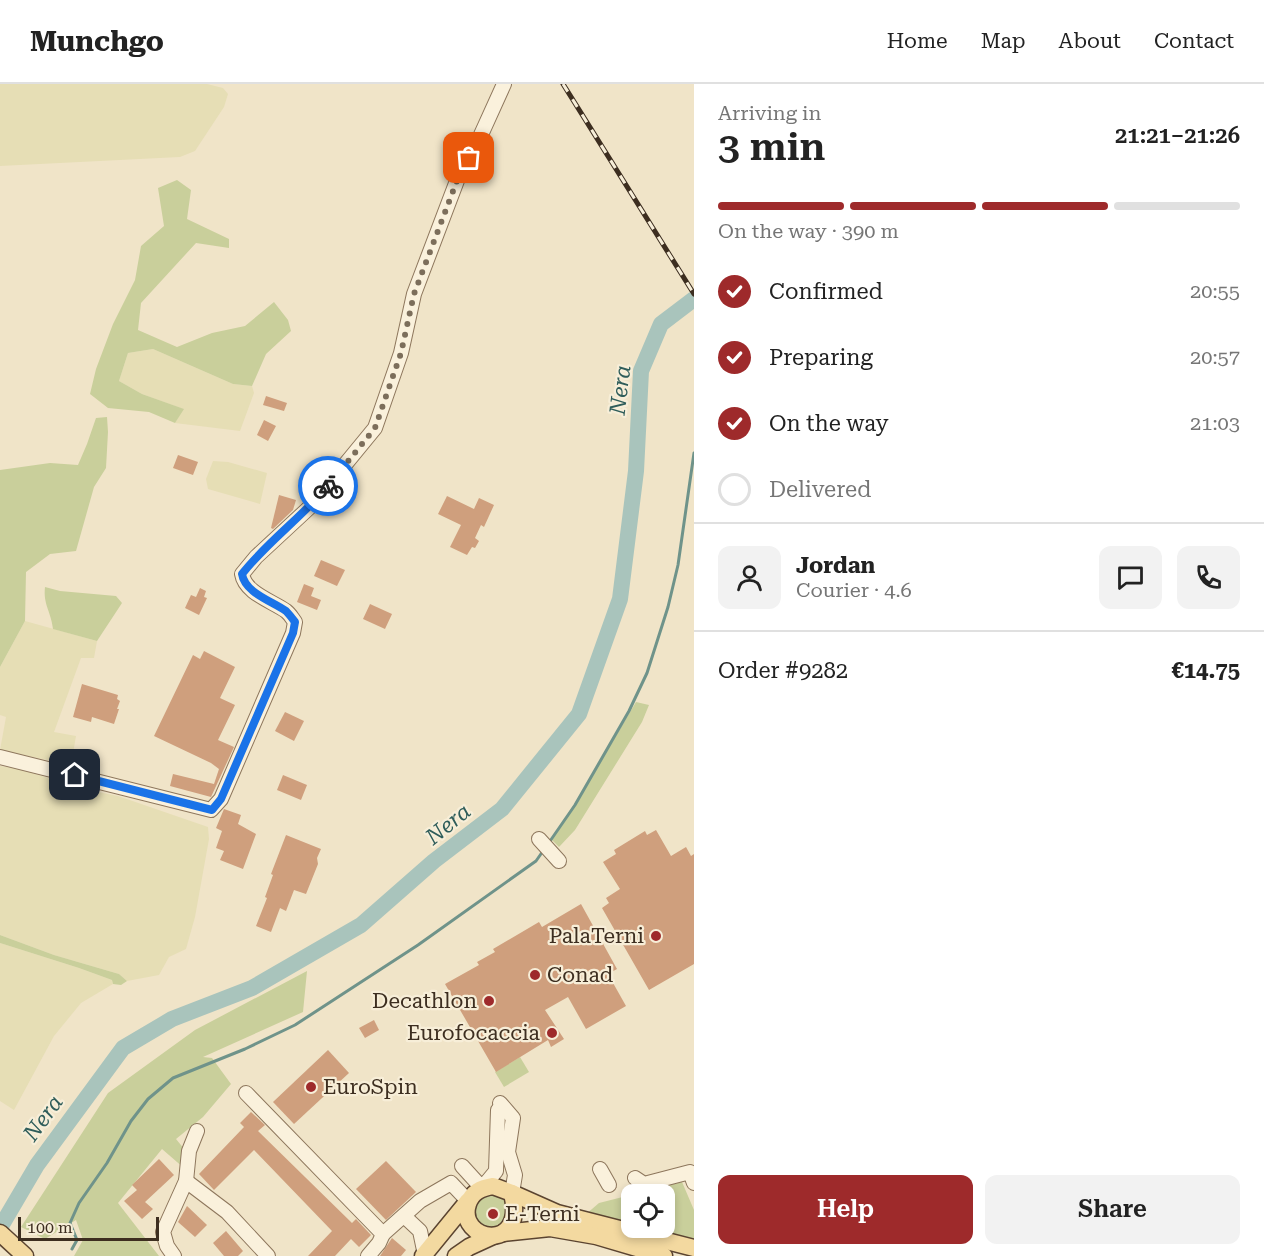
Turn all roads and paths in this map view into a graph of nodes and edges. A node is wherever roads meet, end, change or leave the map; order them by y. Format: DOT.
graph roads {
  1 [pos="504,84"];
  2 [pos="0,757"];
  3 [pos="540,839"];
  4 [pos="559,861"];
  5 [pos="246,1093"];
  6 [pos="197,1131"];
  7 [pos="600,1169"];
  8 [pos="635,1178"];
  9 [pos="186,1181"];
  10 [pos="694,1183"];
  11 [pos="451,1184"];
  12 [pos="609,1185"];
  13 [pos="482,1188"];
  14 [pos="512,1193"];
  15 [pos="468,1201"];
  16 [pos="404,1216"];
  17 [pos="420,1231"];
  18 [pos="444,1232"];
  19 [pos="0,1233"];
  20 [pos="383,1234"];
  21 [pos="498,1234"];
  22 [pos="694,1248"];
  23 [pos="424,1255"];
  24 [pos="25,1256"];
  25 [pos="174,1256"];
  26 [pos="268,1256"];
  27 [pos="368,1256"];
  28 [pos="456,1256"];
  29 [pos="664,1256"];
  1 -- 2 [label="street"];
  3 -- 4 [label="street"];
  5 -- 20 [label="street"];
  6 -- 9 [label="street"];
  7 -- 12 [label="street"];
  8 -- 10 [label="street"];
  9 -- 25 [label="street"];
  9 -- 26 [label="street"];
  11 -- 13 [label="street"];
  11 -- 15 [label="street"];
  11 -- 16 [label="street"];
  13 -- 14 [label="main road"];
  13 -- 14 [label="street"];
  13 -- 15 [label="main road"];
  14 -- 21 [label="main road"];
  14 -- 22 [label="main road"];
  15 -- 18 [label="main road"];
  15 -- 21 [label="main road"];
  16 -- 17 [label="street"];
  16 -- 20 [label="street"];
  17 -- 18 [label="street"];
  17 -- 23 [label="street"];
  18 -- 23 [label="main road"];
  19 -- 24 [label="main road"];
  20 -- 27 [label="street"];
  21 -- 28 [label="main road"];
  21 -- 29 [label="main road"];
}
